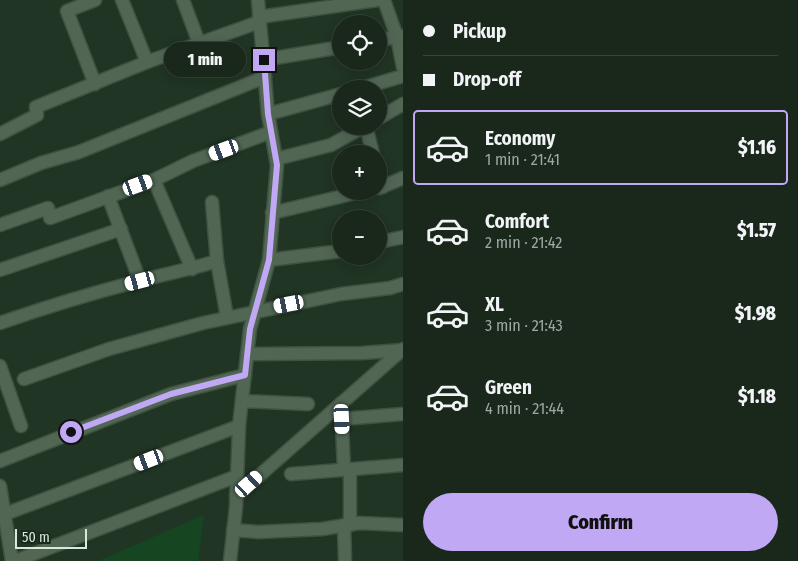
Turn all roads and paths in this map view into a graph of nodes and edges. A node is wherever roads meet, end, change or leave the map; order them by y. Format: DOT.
graph roads {
  1 [pos="95,0"];
  2 [pos="122,0"];
  3 [pos="183,0"];
  4 [pos="258,0"];
  5 [pos="377,0"];
  6 [pos="384,0"];
  7 [pos="259,19"];
  8 [pos="400,37"];
  9 [pos="387,39"];
  10 [pos="199,43"];
  11 [pos="332,49"];
  12 [pos="264,60"];
  13 [pos="147,62"];
  14 [pos="403,66"];
  15 [pos="403,76"];
  16 [pos="265,78"];
  17 [pos="387,81"];
  18 [pos="95,84"];
  19 [pos="332,96"];
  20 [pos="403,104"];
  21 [pos="387,113"];
  22 [pos="268,114"];
  23 [pos="271,132"];
  24 [pos="0,134"];
  25 [pos="349,135"];
  26 [pos="276,159"];
  27 [pos="403,178"];
  28 [pos="0,180"];
  29 [pos="154,180"];
  30 [pos="387,185"];
  31 [pos="108,196"];
  32 [pos="332,199"];
  33 [pos="212,202"];
  34 [pos="272,213"];
  35 [pos="0,224"];
  36 [pos="121,229"];
  37 [pos="403,237"];
  38 [pos="387,240"];
  39 [pos="332,252"];
  40 [pos="269,260"];
  41 [pos="217,261"];
  42 [pos="192,269"];
  43 [pos="0,270"];
  44 [pos="140,281"];
  45 [pos="403,284"];
  46 [pos="254,311"];
  47 [pos="227,317"];
  48 [pos="0,323"];
  49 [pos="403,349"];
  50 [pos="248,354"];
  51 [pos="0,366"];
  52 [pos="245,375"];
  53 [pos="24,379"];
  54 [pos="242,401"];
  55 [pos="341,403"];
  56 [pos="308,404"];
  57 [pos="403,414"];
  58 [pos="342,419"];
  59 [pos="21,426"];
  60 [pos="239,426"];
  61 [pos="0,461"];
  62 [pos="403,465"];
  63 [pos="347,469"];
  64 [pos="291,474"];
  65 [pos="237,476"];
  66 [pos="0,486"];
  67 [pos="236,496"];
  68 [pos="5,514"];
  69 [pos="347,525"];
  70 [pos="403,525"];
  71 [pos="233,530"];
  72 [pos="4,534"];
  73 [pos="14,561"];
  74 [pos="230,561"];
  75 [pos="344,561"];
  1 -- 18 [label="street"];
  2 -- 13 [label="street"];
  3 -- 10 [label="street"];
  4 -- 7 [label="street"];
  5 -- 7 [label="street"];
  6 -- 8 [label="street"];
  7 -- 10 [label="street"];
  7 -- 12 [label="street"];
  8 -- 9 [label="street"];
  8 -- 14 [label="street"];
  10 -- 13 [label="street"];
  11 -- 12 [label="street"];
  12 -- 16 [label="street"];
  13 -- 18 [label="street"];
  15 -- 17 [label="street"];
  16 -- 22 [label="street"];
  16 -- 28 [label="street"];
  18 -- 24 [label="street"];
  19 -- 22 [label="street"];
  20 -- 21 [label="street"];
  22 -- 23 [label="street"];
  23 -- 26 [label="street"];
  23 -- 29 [label="street"];
  25 -- 26 [label="street"];
  26 -- 34 [label="street"];
  27 -- 30 [label="street"];
  29 -- 31 [label="street"];
  29 -- 42 [label="street"];
  31 -- 35 [label="street"];
  31 -- 36 [label="street"];
  32 -- 34 [label="street"];
  33 -- 41 [label="street"];
  34 -- 40 [label="street"];
  36 -- 43 [label="street"];
  36 -- 44 [label="street"];
  37 -- 38 [label="street"];
  39 -- 40 [label="street"];
  40 -- 46 [label="street"];
  41 -- 42 [label="street"];
  41 -- 47 [label="street"];
  42 -- 44 [label="street"];
  44 -- 48 [label="street"];
  45 -- 46 [label="street"];
  46 -- 47 [label="street"];
  46 -- 50 [label="street"];
  47 -- 53 [label="street"];
  49 -- 50 [label="street"];
  49 -- 55 [label="street"];
  50 -- 52 [label="street"];
  51 -- 59 [label="street"];
  52 -- 54 [label="street"];
  52 -- 61 [label="street"];
  54 -- 56 [label="street"];
  54 -- 60 [label="street"];
  55 -- 58 [label="street"];
  55 -- 67 [label="street"];
  57 -- 58 [label="street"];
  58 -- 63 [label="street"];
  60 -- 65 [label="street"];
  60 -- 68 [label="street"];
  62 -- 63 [label="street"];
  63 -- 64 [label="street"];
  63 -- 69 [label="street"];
  65 -- 67 [label="street"];
  65 -- 73 [label="street"];
  66 -- 68 [label="street"];
  67 -- 71 [label="street"];
  68 -- 72 [label="street"];
  69 -- 70 [label="street"];
  69 -- 71 [label="street"];
  69 -- 75 [label="street"];
  71 -- 74 [label="street"];
  72 -- 73 [label="street"];
}
